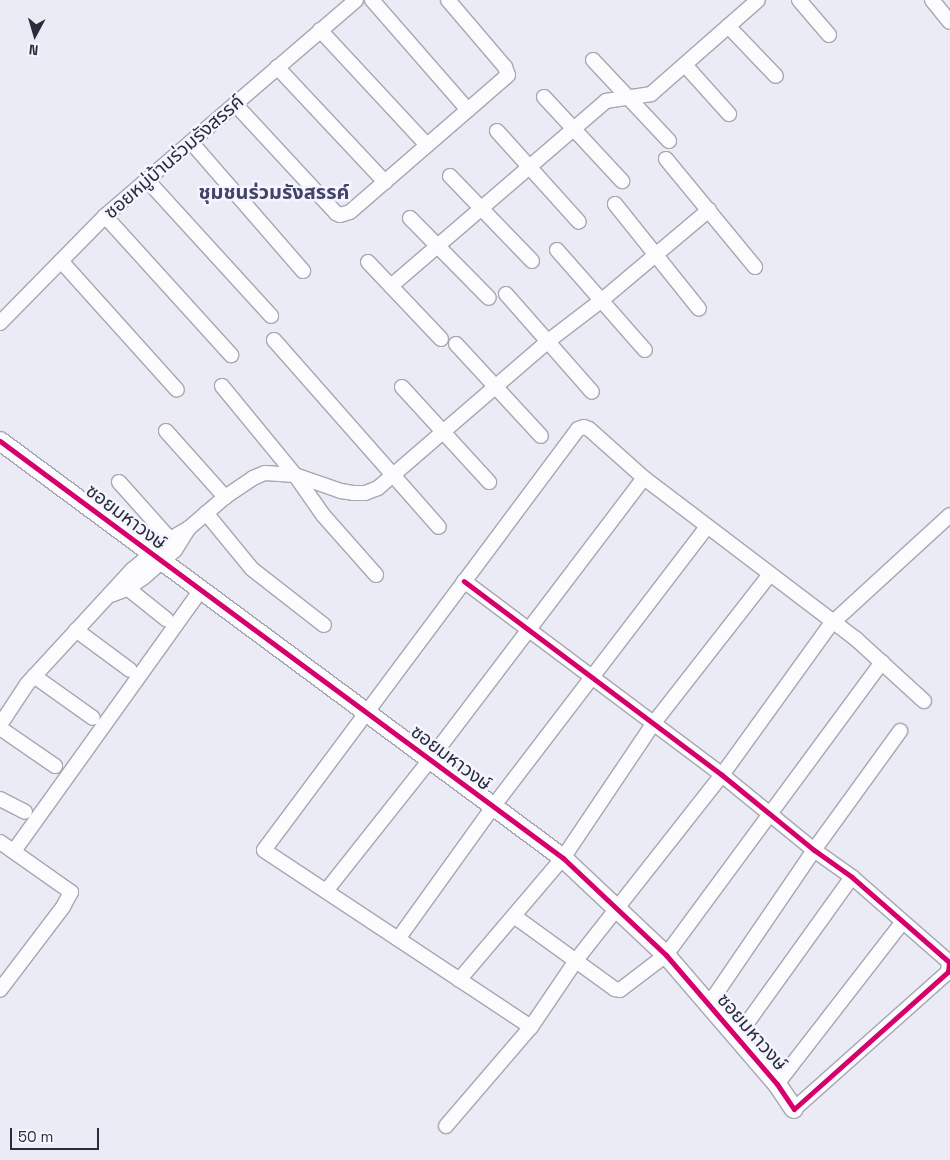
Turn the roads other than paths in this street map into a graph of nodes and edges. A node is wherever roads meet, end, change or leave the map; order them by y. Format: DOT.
graph roads {
  1 [pos="356,0"];
  2 [pos="372,0"];
  3 [pos="448,0"];
  4 [pos="758,0"];
  5 [pos="799,0"];
  6 [pos="932,0"];
  7 [pos="950,22"];
  8 [pos="728,26"];
  9 [pos="320,30"];
  10 [pos="829,35"];
  11 [pos="592,60"];
  12 [pos="685,65"];
  13 [pos="277,67"];
  14 [pos="776,76"];
  15 [pos="544,97"];
  16 [pos="628,98"];
  17 [pos="235,104"];
  18 [pos="468,110"];
  19 [pos="730,114"];
  20 [pos="574,128"];
  21 [pos="497,131"];
  22 [pos="669,141"];
  23 [pos="191,142"];
  24 [pos="427,145"];
  25 [pos="666,158"];
  26 [pos="529,167"];
  27 [pos="450,176"];
  28 [pos="147,180"];
  29 [pos="622,181"];
  30 [pos="385,182"];
  31 [pos="615,204"];
  32 [pos="482,208"];
  33 [pos="709,210"];
  34 [pos="104,216"];
  35 [pos="410,218"];
  36 [pos="579,222"];
  37 [pos="438,246"];
  38 [pos="557,250"];
  39 [pos="656,254"];
  40 [pos="532,260"];
  41 [pos="61,261"];
  42 [pos="368,262"];
  43 [pos="755,267"];
  44 [pos="303,271"];
  45 [pos="391,286"];
  46 [pos="506,294"];
  47 [pos="489,298"];
  48 [pos="602,300"];
  49 [pos="699,309"];
  50 [pos="271,316"];
  51 [pos="0,323"];
  52 [pos="274,340"];
  53 [pos="442,340"];
  54 [pos="547,342"];
  55 [pos="456,344"];
  56 [pos="645,350"];
  57 [pos="230,355"];
  58 [pos="222,386"];
  59 [pos="495,386"];
  60 [pos="402,387"];
  61 [pos="177,390"];
  62 [pos="592,392"];
  63 [pos="166,431"];
  64 [pos="442,432"];
  65 [pos="540,436"];
  66 [pos="0,441"];
  67 [pos="295,475"];
  68 [pos="394,476"];
  69 [pos="644,478"];
  70 [pos="119,482"];
  71 [pos="489,482"];
  72 [pos="226,497"];
  73 [pos="206,513"];
  74 [pos="950,515"];
  75 [pos="707,527"];
  76 [pos="189,528"];
  77 [pos="439,528"];
  78 [pos="170,539"];
  79 [pos="156,558"];
  80 [pos="770,574"];
  81 [pos="376,575"];
  82 [pos="464,581"];
  83 [pos="124,586"];
  84 [pos="200,591"];
  85 [pos="166,618"];
  86 [pos="832,623"];
  87 [pos="324,625"];
  88 [pos="76,630"];
  89 [pos="528,630"];
  90 [pos="881,663"];
  91 [pos="130,670"];
  92 [pos="34,676"];
  93 [pos="591,676"];
  94 [pos="924,701"];
  95 [pos="366,712"];
  96 [pos="93,718"];
  97 [pos="653,724"];
  98 [pos="0,726"];
  99 [pos="900,731"];
  100 [pos="429,762"];
  101 [pos="55,766"];
  102 [pos="722,775"];
  103 [pos="0,799"];
  104 [pos="492,808"];
  105 [pos="25,812"];
  106 [pos="770,815"];
  107 [pos="0,842"];
  108 [pos="814,850"];
  109 [pos="14,851"];
  110 [pos="562,858"];
  111 [pos="852,877"];
  112 [pos="326,891"];
  113 [pos="617,910"];
  114 [pos="514,916"];
  115 [pos="902,923"];
  116 [pos="398,939"];
  117 [pos="666,955"];
  118 [pos="576,959"];
  119 [pos="459,980"];
  120 [pos="0,990"];
  121 [pos="709,1004"];
  122 [pos="531,1027"];
  123 [pos="737,1037"];
  124 [pos="777,1084"];
  125 [pos="794,1109"];
  126 [pos="446,1126"];
  1 -- 9 [label="street, ซอยหมู่บ้านร่วมรังสรรค์"];
  2 -- 18 [label="street"];
  3 -- 18 [label="street"];
  4 -- 8 [label="street"];
  5 -- 10 [label="street"];
  6 -- 7 [label="street"];
  8 -- 12 [label="street"];
  8 -- 14 [label="street"];
  9 -- 13 [label="street, ซอยหมู่บ้านร่วมรังสรรค์"];
  9 -- 24 [label="street"];
  11 -- 16 [label="street"];
  12 -- 16 [label="street"];
  12 -- 19 [label="street"];
  13 -- 17 [label="street, ซอยหมู่บ้านร่วมรังสรรค์"];
  13 -- 30 [label="street"];
  15 -- 20 [label="street"];
  16 -- 20 [label="street"];
  16 -- 22 [label="street"];
  17 -- 23 [label="street, ซอยหมู่บ้านร่วมรังสรรค์"];
  17 -- 30 [label="street"];
  18 -- 24 [label="street"];
  20 -- 26 [label="street"];
  20 -- 29 [label="street"];
  21 -- 26 [label="street"];
  23 -- 28 [label="street, ซอยหมู่บ้านร่วมรังสรรค์"];
  23 -- 44 [label="street"];
  24 -- 30 [label="street"];
  25 -- 33 [label="street"];
  26 -- 32 [label="street"];
  26 -- 36 [label="street"];
  27 -- 32 [label="street"];
  28 -- 34 [label="street, ซอยหมู่บ้านร่วมรังสรรค์"];
  28 -- 50 [label="street"];
  31 -- 39 [label="street"];
  32 -- 37 [label="street"];
  32 -- 40 [label="street"];
  33 -- 39 [label="street"];
  33 -- 43 [label="street"];
  34 -- 41 [label="street, ซอยหมู่บ้านร่วมรังสรรค์"];
  34 -- 57 [label="street"];
  35 -- 37 [label="street"];
  37 -- 45 [label="street"];
  37 -- 47 [label="street"];
  38 -- 48 [label="street"];
  39 -- 48 [label="street"];
  39 -- 49 [label="street"];
  41 -- 51 [label="street, ซอยหมู่บ้านร่วมรังสรรค์"];
  41 -- 61 [label="street"];
  42 -- 45 [label="street"];
  45 -- 53 [label="street"];
  46 -- 54 [label="street"];
  48 -- 54 [label="street"];
  48 -- 56 [label="street"];
  52 -- 68 [label="street"];
  54 -- 59 [label="street"];
  54 -- 62 [label="street"];
  55 -- 59 [label="street"];
  58 -- 67 [label="street"];
  59 -- 64 [label="street"];
  59 -- 65 [label="street"];
  60 -- 64 [label="street"];
  63 -- 72 [label="street"];
  64 -- 68 [label="street"];
  64 -- 71 [label="street"];
  66 -- 79 [label="street, ซอยมหาวงษ์"];
  67 -- 68 [label="street"];
  67 -- 72 [label="street"];
  67 -- 81 [label="street"];
  68 -- 77 [label="street"];
  69 -- 75 [label="street"];
  69 -- 82 [label="street"];
  69 -- 89 [label="street"];
  70 -- 78 [label="street"];
  72 -- 73 [label="street"];
  73 -- 76 [label="street"];
  73 -- 87 [label="street"];
  74 -- 86 [label="street"];
  75 -- 80 [label="street"];
  75 -- 93 [label="street"];
  76 -- 78 [label="street"];
  76 -- 79 [label="street"];
  78 -- 79 [label="street"];
  79 -- 83 [label="street"];
  79 -- 84 [label="street, ซอยมหาวงษ์"];
  80 -- 86 [label="street"];
  80 -- 97 [label="street"];
  82 -- 89 [label="street"];
  82 -- 95 [label="street"];
  83 -- 85 [label="street"];
  83 -- 88 [label="street"];
  84 -- 95 [label="street, ซอยมหาวงษ์"];
  84 -- 109 [label="street"];
  86 -- 90 [label="street"];
  86 -- 102 [label="street"];
  88 -- 91 [label="street"];
  88 -- 92 [label="street"];
  89 -- 93 [label="street"];
  89 -- 100 [label="street"];
  90 -- 94 [label="street"];
  90 -- 106 [label="street"];
  92 -- 96 [label="street"];
  92 -- 98 [label="street"];
  93 -- 97 [label="street"];
  93 -- 104 [label="street"];
  95 -- 100 [label="street, ซอยมหาวงษ์"];
  95 -- 112 [label="street"];
  97 -- 102 [label="street"];
  97 -- 110 [label="street"];
  98 -- 101 [label="street"];
  99 -- 108 [label="street"];
  100 -- 104 [label="street, ซอยมหาวงษ์"];
  100 -- 112 [label="street"];
  102 -- 106 [label="street"];
  102 -- 113 [label="street"];
  103 -- 105 [label="street"];
  104 -- 110 [label="street, ซอยมหาวงษ์"];
  104 -- 116 [label="street"];
  106 -- 108 [label="street"];
  106 -- 117 [label="street"];
  107 -- 109 [label="street"];
  108 -- 111 [label="street"];
  108 -- 121 [label="street"];
  109 -- 120 [label="street"];
  110 -- 113 [label="street, ซอยมหาวงษ์"];
  110 -- 114 [label="street"];
  111 -- 115 [label="street"];
  111 -- 123 [label="street"];
  112 -- 116 [label="street"];
  113 -- 117 [label="street, ซอยมหาวงษ์"];
  113 -- 118 [label="street"];
  114 -- 118 [label="street"];
  114 -- 119 [label="street"];
  115 -- 124 [label="street"];
  115 -- 125 [label="street"];
  116 -- 119 [label="street"];
  117 -- 118 [label="street"];
  117 -- 121 [label="street, ซอยมหาวงษ์"];
  118 -- 122 [label="street"];
  119 -- 122 [label="street"];
  121 -- 123 [label="street, ซอยมหาวงษ์"];
  122 -- 126 [label="street"];
  123 -- 124 [label="street, ซอยมหาวงษ์"];
  124 -- 125 [label="street, ซอยมหาวงษ์"];
}
